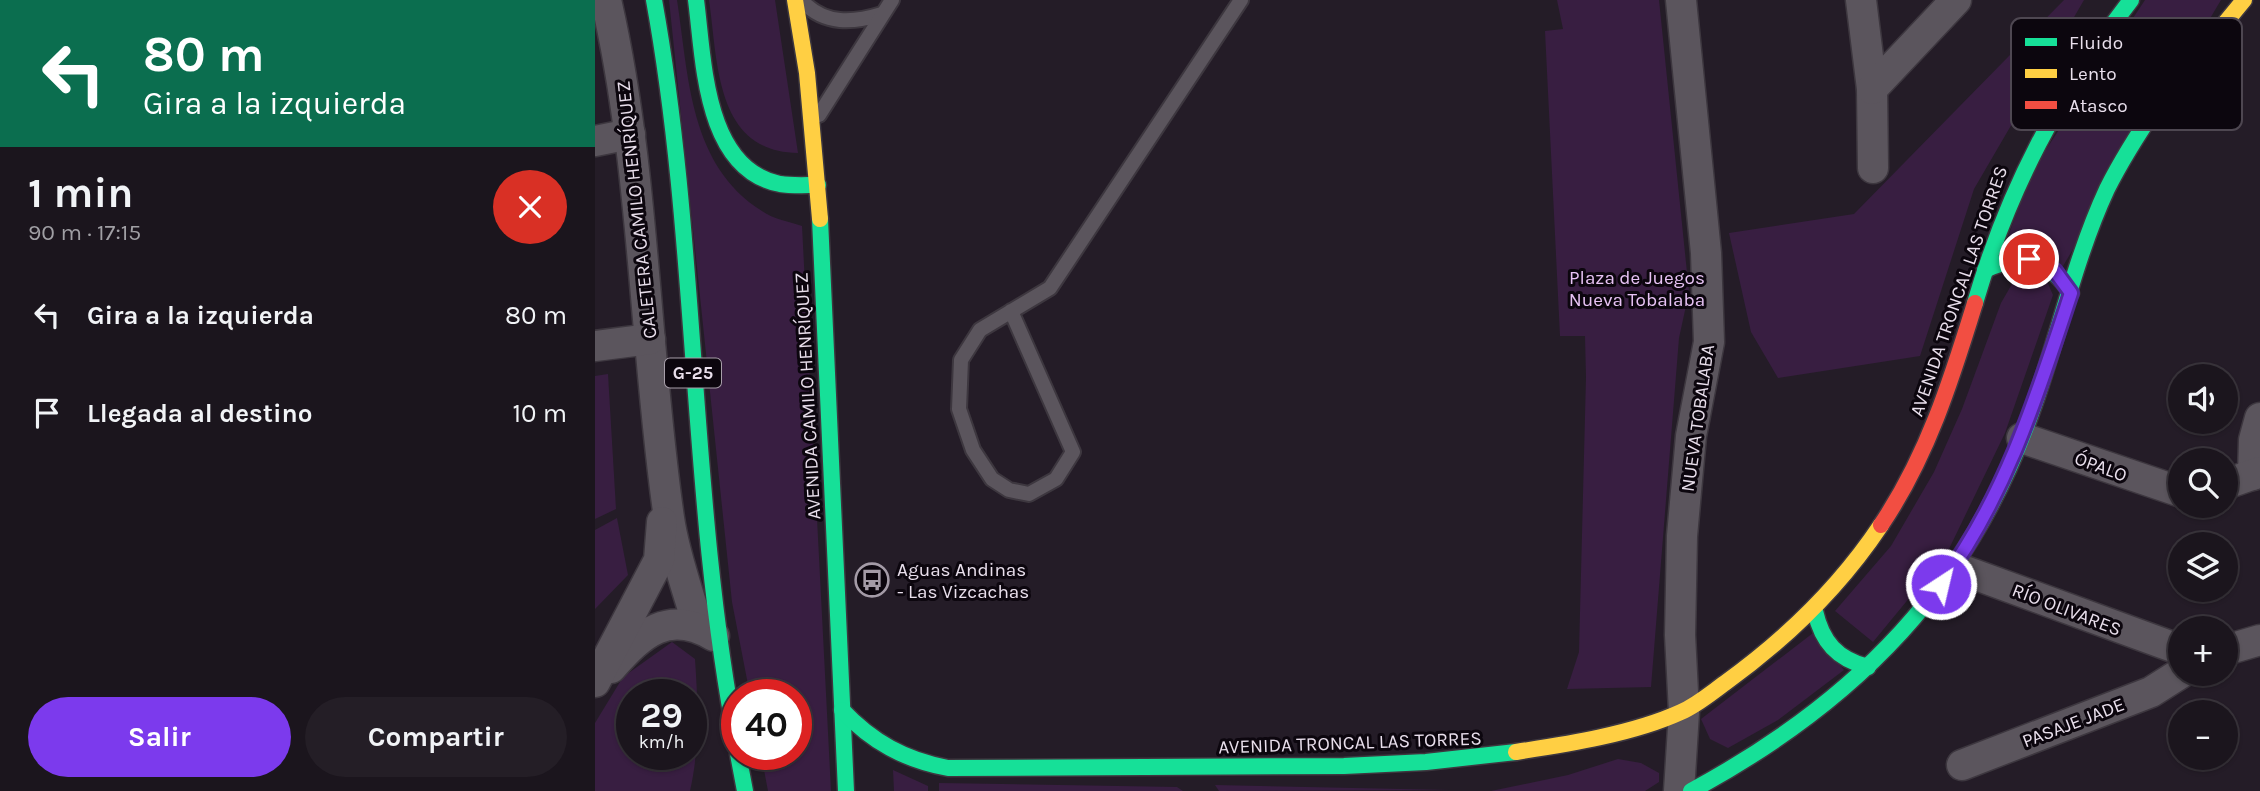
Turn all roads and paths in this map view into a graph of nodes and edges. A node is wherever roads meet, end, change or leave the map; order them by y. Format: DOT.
graph roads {
  1 [pos="606,0"];
  2 [pos="654,0"];
  3 [pos="696,0"];
  4 [pos="795,0"];
  5 [pos="801,0"];
  6 [pos="892,0"];
  7 [pos="1241,0"];
  8 [pos="1682,0"];
  9 [pos="1861,0"];
  10 [pos="1956,0"];
  11 [pos="2131,0"];
  12 [pos="2244,0"];
  13 [pos="882,14"];
  14 [pos="2116,18"];
  15 [pos="2229,18"];
  16 [pos="1872,89"];
  17 [pos="813,126"];
  18 [pos="2043,130"];
  19 [pos="2145,130"];
  20 [pos="630,134"];
  21 [pos="595,141"];
  22 [pos="1873,168"];
  23 [pos="818,185"];
  24 [pos="1985,270"];
  25 [pos="2071,293"];
  26 [pos="1011,312"];
  27 [pos="650,339"];
  28 [pos="595,346"];
  29 [pos="2260,418"];
  30 [pos="2022,438"];
  31 [pos="2246,477"];
  32 [pos="665,483"];
  33 [pos="2168,488"];
  34 [pos="1954,567"];
  35 [pos="1815,611"];
  36 [pos="708,632"];
  37 [pos="2260,640"];
  38 [pos="2168,645"];
  39 [pos="2238,646"];
  40 [pos="1868,667"];
  41 [pos="2168,681"];
  42 [pos="721,683"];
  43 [pos="595,684"];
  44 [pos="842,709"];
  45 [pos="1684,712"];
  46 [pos="1484,759"];
  47 [pos="1962,765"];
  48 [pos="1190,769"];
  49 [pos="741,770"];
  50 [pos="1471,773"];
  51 [pos="1204,780"];
  52 [pos="745,791"];
  53 [pos="846,791"];
  54 [pos="1679,791"];
  55 [pos="1691,791"];
  1 -- 20 [label="street, CALETERA CAMILO HENRÍQUEZ"];
  2 -- 36 [label="street, G-25"];
  3 -- 23 [label="street"];
  4 -- 17 [label="street, AVENIDA CAMILO HENRÍQUEZ"];
  5 -- 13 [label="lane"];
  6 -- 13 [label="lane"];
  7 -- 26 [label="lane"];
  8 -- 45 [label="street, NUEVA TOBALABA"];
  9 -- 16 [label="street"];
  10 -- 16 [label="street"];
  11 -- 14 [label="street, AVENIDA TRONCAL LAS TORRES"];
  12 -- 15 [label="street"];
  13 -- 17 [label="lane"];
  16 -- 22 [label="street"];
  17 -- 23 [label="street, AVENIDA CAMILO HENRÍQUEZ"];
  18 -- 24 [label="street, AVENIDA TRONCAL LAS TORRES"];
  19 -- 25 [label="street"];
  20 -- 21 [label="street"];
  20 -- 27 [label="street, CALETERA CAMILO HENRÍQUEZ"];
  23 -- 44 [label="street, AVENIDA CAMILO HENRÍQUEZ"];
  24 -- 25 [label="street"];
  24 -- 35 [label="street, AVENIDA TRONCAL LAS TORRES"];
  25 -- 30 [label="street"];
  26 -- 26 [label="lane"];
  27 -- 28 [label="street"];
  27 -- 32 [label="street, CALETERA CAMILO HENRÍQUEZ"];
  29 -- 31 [label="street"];
  30 -- 33 [label="street, ÓPALO"];
  30 -- 34 [label="street"];
  32 -- 36 [label="street, CALETERA CAMILO HENRÍQUEZ"];
  32 -- 43 [label="street"];
  34 -- 38 [label="street, RÍO OLIVARES"];
  34 -- 40 [label="street"];
  35 -- 40 [label="street"];
  35 -- 45 [label="street, AVENIDA TRONCAL LAS TORRES"];
  36 -- 42 [label="street, G-25"];
  36 -- 43 [label="street"];
  37 -- 39 [label="street"];
  40 -- 55 [label="street"];
  41 -- 47 [label="street, PASAJE JADE"];
  44 -- 48 [label="street, AVENIDA TRONCAL LAS TORRES"];
  44 -- 53 [label="street, AVENIDA CAMILO HENRÍQUEZ"];
  45 -- 46 [label="street, AVENIDA TRONCAL LAS TORRES"];
  45 -- 54 [label="street, NUEVA TOBALABA"];
  46 -- 48 [label="street, AVENIDA TRONCAL LAS TORRES"];
  46 -- 50 [label="street"];
  48 -- 51 [label="street"];
  49 -- 52 [label="street"];
}
